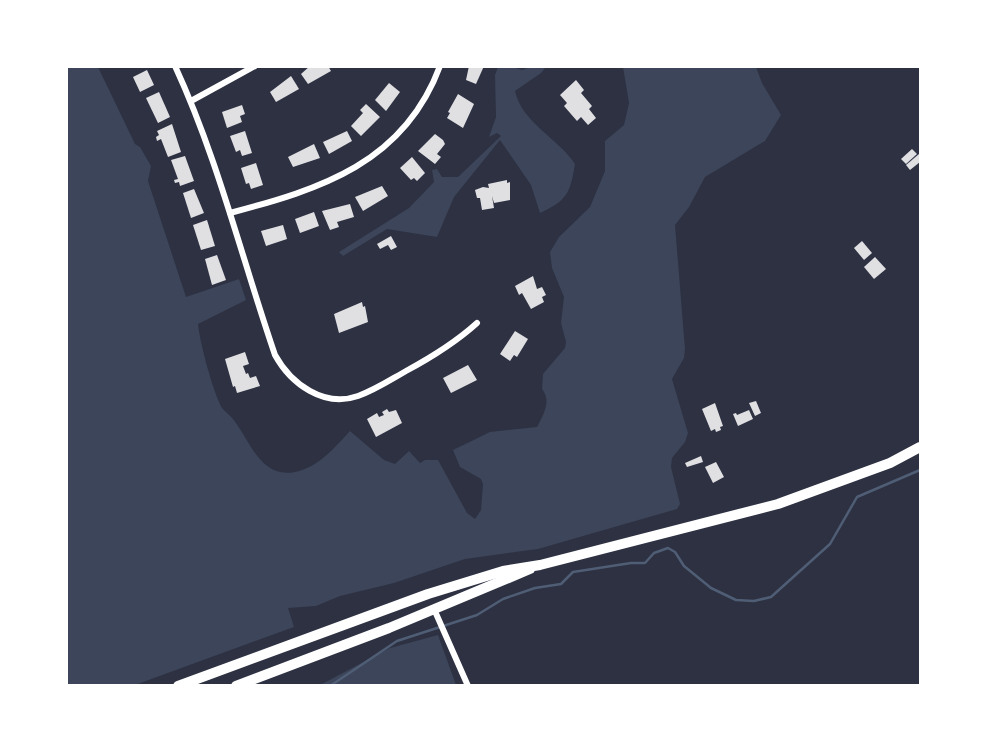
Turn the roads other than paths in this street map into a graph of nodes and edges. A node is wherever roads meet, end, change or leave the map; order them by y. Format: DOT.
graph roads {
  1 [pos="175,66"];
  2 [pos="255,66"];
  3 [pos="440,66"];
  4 [pos="191,101"];
  5 [pos="230,213"];
  6 [pos="477,323"];
  7 [pos="920,447"];
  8 [pos="540,565"];
  9 [pos="428,594"];
  10 [pos="434,609"];
  11 [pos="178,685"];
  12 [pos="236,685"];
  13 [pos="468,685"];
  1 -- 4 [label="street"];
  2 -- 4 [label="street"];
  3 -- 5 [label="street"];
  4 -- 5 [label="street"];
  5 -- 6 [label="street"];
  7 -- 8 [label="highway"];
  8 -- 9 [label="highway"];
  8 -- 10 [label="highway"];
  9 -- 10 [label="highway"];
  9 -- 11 [label="highway"];
  10 -- 12 [label="highway"];
  10 -- 13 [label="street"];
}
